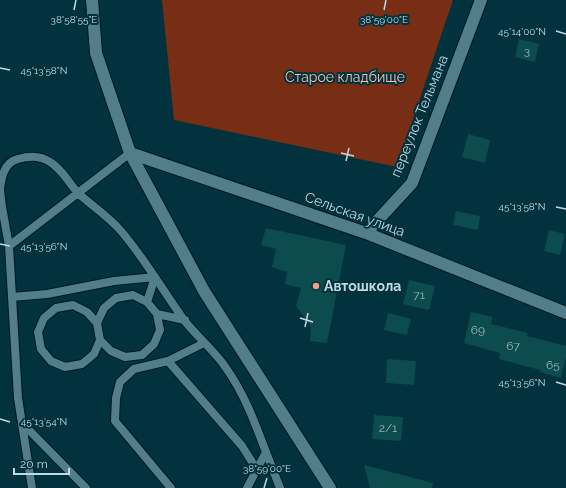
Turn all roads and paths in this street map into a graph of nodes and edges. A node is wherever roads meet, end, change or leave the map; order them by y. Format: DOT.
graph roads {
  1 [pos="92,0"];
  2 [pos="481,0"];
  3 [pos="130,153"];
  4 [pos="0,190"];
  5 [pos="78,193"];
  6 [pos="366,233"];
  7 [pos="10,246"];
  8 [pos="156,277"];
  9 [pos="12,297"];
  10 [pos="147,302"];
  11 [pos="566,313"];
  12 [pos="157,314"];
  13 [pos="185,320"];
  14 [pos="97,323"];
  15 [pos="100,340"];
  16 [pos="204,343"];
  17 [pos="168,361"];
  18 [pos="22,423"];
  19 [pos="266,452"];
  20 [pos="257,470"];
  21 [pos="32,488"];
  22 [pos="86,488"];
  23 [pos="170,488"];
  24 [pos="247,488"];
  25 [pos="280,488"];
  26 [pos="330,488"];
  1 -- 3 [label="street"];
  2 -- 6 [label="street, переулок Тельмана"];
  3 -- 5 [label="lane"];
  3 -- 6 [label="street, Сельская улица"];
  3 -- 26 [label="street"];
  4 -- 5 [label="lane"];
  4 -- 7 [label="lane"];
  5 -- 7 [label="lane"];
  5 -- 8 [label="lane"];
  6 -- 11 [label="street, Сельская улица"];
  7 -- 9 [label="lane"];
  8 -- 9 [label="lane"];
  8 -- 10 [label="lane"];
  8 -- 13 [label="lane"];
  9 -- 18 [label="lane"];
  10 -- 12 [label="lane"];
  10 -- 14 [label="lane"];
  12 -- 13 [label="lane"];
  12 -- 15 [label="lane"];
  13 -- 16 [label="lane"];
  14 -- 15 [label="lane"];
  14 -- 15 [label="lane"];
  16 -- 17 [label="lane"];
  16 -- 19 [label="lane"];
  17 -- 20 [label="lane"];
  17 -- 23 [label="lane"];
  18 -- 21 [label="lane"];
  18 -- 22 [label="lane"];
  19 -- 20 [label="lane"];
  19 -- 25 [label="lane"];
  20 -- 24 [label="lane"];
}
